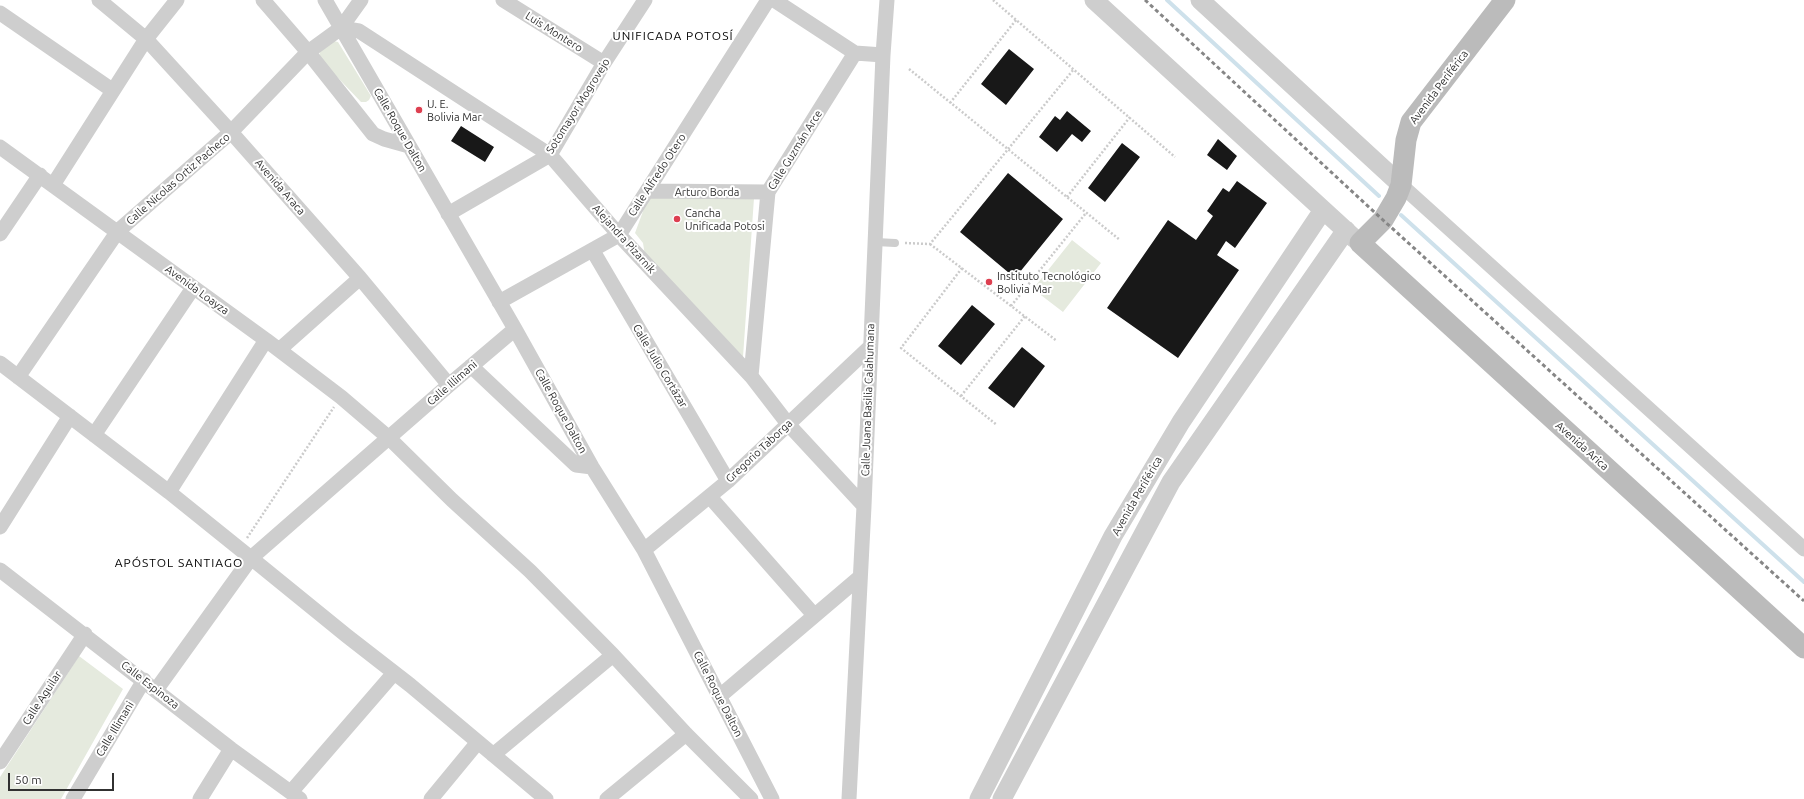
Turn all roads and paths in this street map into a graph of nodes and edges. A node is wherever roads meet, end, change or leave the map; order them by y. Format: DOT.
graph roads {
  1 [pos="99,0"];
  2 [pos="177,0"];
  3 [pos="263,0"];
  4 [pos="325,0"];
  5 [pos="361,0"];
  6 [pos="503,0"];
  7 [pos="645,0"];
  8 [pos="768,0"];
  9 [pos="774,0"];
  10 [pos="887,0"];
  11 [pos="993,0"];
  12 [pos="1094,0"];
  13 [pos="1200,0"];
  14 [pos="1505,0"];
  15 [pos="521,5"];
  16 [pos="0,13"];
  17 [pos="1016,20"];
  18 [pos="341,28"];
  19 [pos="146,39"];
  20 [pos="308,52"];
  21 [pos="855,53"];
  22 [pos="883,55"];
  23 [pos="604,63"];
  24 [pos="909,69"];
  25 [pos="1074,69"];
  26 [pos="112,90"];
  27 [pos="950,102"];
  28 [pos="1130,117"];
  29 [pos="231,132"];
  30 [pos="409,146"];
  31 [pos="0,147"];
  32 [pos="1007,149"];
  33 [pos="550,154"];
  34 [pos="1175,156"];
  35 [pos="40,175"];
  36 [pos="52,185"];
  37 [pos="1401,185"];
  38 [pos="647,191"];
  39 [pos="768,192"];
  40 [pos="1066,197"];
  41 [pos="1323,210"];
  42 [pos="1086,213"];
  43 [pos="448,214"];
  44 [pos="118,231"];
  45 [pos="0,234"];
  46 [pos="619,235"];
  47 [pos="1353,237"];
  48 [pos="1120,240"];
  49 [pos="876,242"];
  50 [pos="894,243"];
  51 [pos="930,244"];
  52 [pos="593,251"];
  53 [pos="962,268"];
  54 [pos="360,278"];
  55 [pos="193,288"];
  56 [pos="499,302"];
  57 [pos="1011,306"];
  58 [pos="1025,316"];
  59 [pos="516,329"];
  60 [pos="266,340"];
  61 [pos="1056,341"];
  62 [pos="870,347"];
  63 [pos="278,350"];
  64 [pos="0,363"];
  65 [pos="471,366"];
  66 [pos="751,376"];
  67 [pos="18,377"];
  68 [pos="449,385"];
  69 [pos="961,396"];
  70 [pos="341,397"];
  71 [pos="70,416"];
  72 [pos="788,424"];
  73 [pos="997,425"];
  74 [pos="94,435"];
  75 [pos="389,438"];
  76 [pos="592,467"];
  77 [pos="728,481"];
  78 [pos="168,492"];
  79 [pos="710,497"];
  80 [pos="864,506"];
  81 [pos="0,527"];
  82 [pos="1804,549"];
  83 [pos="644,550"];
  84 [pos="246,554"];
  85 [pos="1,573"];
  86 [pos="860,577"];
  87 [pos="814,614"];
  88 [pos="85,634"];
  89 [pos="1804,648"];
  90 [pos="613,655"];
  91 [pos="394,673"];
  92 [pos="144,680"];
  93 [pos="156,690"];
  94 [pos="720,696"];
  95 [pos="686,734"];
  96 [pos="478,742"];
  97 [pos="231,748"];
  98 [pos="493,755"];
  99 [pos="0,762"];
  100 [pos="296,796"];
  101 [pos="73,799"];
  102 [pos="200,799"];
  103 [pos="431,799"];
  104 [pos="545,799"];
  105 [pos="607,799"];
  106 [pos="751,799"];
  107 [pos="772,799"];
  108 [pos="849,799"];
  109 [pos="979,799"];
  110 [pos="1002,799"];
  1 -- 19 [label="street, Avenida Araca"];
  2 -- 19 [label="street"];
  3 -- 20 [label="street"];
  4 -- 18 [label="street, Calle Roque Dalton"];
  5 -- 18 [label="street, Calle Nicolas Ortiz Pacheco"];
  6 -- 15 [label="street, Luis Montero"];
  7 -- 23 [label="street, Sotomayor Mogrovejo"];
  8 -- 38 [label="street, Calle Alfredo Otero"];
  9 -- 21 [label="street"];
  10 -- 22 [label="street, Calle Juana Basilia Calahumana"];
  11 -- 17 [label="path"];
  12 -- 41 [label="street"];
  13 -- 37 [label="street"];
  14 -- 37 [label="main road, Avenida Periférica"];
  15 -- 23 [label="street, Luis Montero"];
  16 -- 26 [label="street"];
  17 -- 25 [label="path"];
  17 -- 27 [label="path"];
  18 -- 20 [label="street, Calle Nicolas Ortiz Pacheco"];
  18 -- 30 [label="street, Calle Roque Dalton"];
  18 -- 33 [label="street, Alejandra Pizarnik"];
  19 -- 26 [label="street"];
  19 -- 29 [label="street, Avenida Araca"];
  20 -- 29 [label="street, Calle Nicolas Ortiz Pacheco"];
  20 -- 30 [label="street"];
  21 -- 22 [label="street"];
  21 -- 39 [label="street, Calle Guzmán Arce"];
  22 -- 49 [label="street, Calle Juana Basilia Calahumana"];
  23 -- 33 [label="street, Sotomayor Mogrovejo"];
  24 -- 27 [label="path"];
  25 -- 28 [label="path"];
  25 -- 32 [label="path"];
  26 -- 36 [label="street"];
  27 -- 32 [label="path"];
  28 -- 34 [label="path"];
  28 -- 40 [label="path"];
  29 -- 44 [label="street, Calle Nicolas Ortiz Pacheco"];
  29 -- 54 [label="street, Avenida Araca"];
  30 -- 43 [label="street, Calle Roque Dalton"];
  31 -- 35 [label="street, Avenida Loayza"];
  32 -- 40 [label="path"];
  32 -- 51 [label="path"];
  33 -- 43 [label="street, Sotomayor Mogrovejo"];
  33 -- 46 [label="street, Alejandra Pizarnik"];
  35 -- 36 [label="street, Avenida Loayza"];
  35 -- 45 [label="street"];
  36 -- 44 [label="street, Avenida Loayza"];
  37 -- 47 [label="main road, Avenida Periférica"];
  37 -- 82 [label="street"];
  38 -- 39 [label="street, Arturo Borda"];
  38 -- 46 [label="street, Calle Alfredo Otero"];
  39 -- 66 [label="street, Calle Guzmán Arce"];
  40 -- 42 [label="path"];
  41 -- 47 [label="street"];
  41 -- 109 [label="street, Avenida Periférica"];
  42 -- 48 [label="path"];
  42 -- 57 [label="path"];
  43 -- 56 [label="street, Calle Roque Dalton"];
  44 -- 55 [label="street, Avenida Loayza"];
  44 -- 67 [label="street, Calle Nicolas Ortiz Pacheco"];
  46 -- 52 [label="street, Calle Alfredo Otero"];
  46 -- 66 [label="street, Alejandra Pizarnik"];
  47 -- 89 [label="main road, Avenida Arica"];
  47 -- 110 [label="street, Avenida Periférica"];
  49 -- 50 [label="lane"];
  49 -- 62 [label="street, Calle Juana Basilia Calahumana"];
  50 -- 51 [label="path"];
  51 -- 53 [label="path"];
  52 -- 56 [label="street, Calle Alfredo Otero"];
  52 -- 77 [label="street, Calle Julio Cortázar"];
  53 -- 57 [label="path"];
  53 -- 69 [label="path"];
  54 -- 63 [label="street"];
  54 -- 68 [label="street, Avenida Araca"];
  55 -- 60 [label="street, Avenida Loayza"];
  55 -- 74 [label="street"];
  56 -- 59 [label="street, Calle Roque Dalton"];
  57 -- 58 [label="path"];
  58 -- 61 [label="path"];
  58 -- 69 [label="path"];
  59 -- 65 [label="street, Calle Illimani"];
  59 -- 76 [label="street, Calle Roque Dalton"];
  60 -- 63 [label="street, Avenida Loayza"];
  60 -- 78 [label="street"];
  62 -- 72 [label="street, Gregorio Taborga"];
  62 -- 80 [label="street, Calle Juana Basilia Calahumana"];
  63 -- 70 [label="street, Avenida Loayza"];
  64 -- 67 [label="street"];
  65 -- 68 [label="street, Calle Illimani"];
  65 -- 76 [label="street"];
  66 -- 72 [label="street, Alejandra Pizarnik"];
  67 -- 71 [label="street"];
  68 -- 75 [label="street, Calle Illimani"];
  69 -- 73 [label="path"];
  70 -- 75 [label="street, Avenida Loayza"];
  70 -- 84 [label="path"];
  71 -- 74 [label="street"];
  71 -- 81 [label="street"];
  72 -- 77 [label="street, Gregorio Taborga"];
  72 -- 80 [label="street, Alejandra Pizarnik"];
  74 -- 78 [label="street"];
  75 -- 84 [label="street, Calle Illimani"];
  75 -- 90 [label="street, Avenida Loayza"];
  76 -- 83 [label="street, Calle Roque Dalton"];
  77 -- 79 [label="street, Gregorio Taborga"];
  78 -- 84 [label="street"];
  79 -- 83 [label="street, Gregorio Taborga"];
  79 -- 87 [label="street"];
  80 -- 86 [label="street, Calle Juana Basilia Calahumana"];
  83 -- 94 [label="street, Calle Roque Dalton"];
  84 -- 91 [label="street"];
  84 -- 93 [label="street, Calle Illimani"];
  85 -- 88 [label="street, Calle Espinoza"];
  86 -- 87 [label="street"];
  86 -- 108 [label="street, Calle Juana Basilia Calahumana"];
  87 -- 94 [label="street"];
  88 -- 92 [label="street, Calle Espinoza"];
  88 -- 99 [label="street, Calle Aguilar"];
  90 -- 95 [label="street, Avenida Loayza"];
  90 -- 98 [label="street"];
  91 -- 96 [label="street"];
  91 -- 100 [label="street"];
  92 -- 93 [label="street, Calle Espinoza"];
  92 -- 101 [label="street, Calle Illimani"];
  93 -- 97 [label="street, Calle Espinoza"];
  94 -- 107 [label="street, Calle Roque Dalton"];
  95 -- 105 [label="street"];
  95 -- 106 [label="street, Avenida Loayza"];
  96 -- 98 [label="street"];
  96 -- 103 [label="street"];
  97 -- 100 [label="street, Calle Espinoza"];
  97 -- 102 [label="street"];
  98 -- 104 [label="street"];
}
